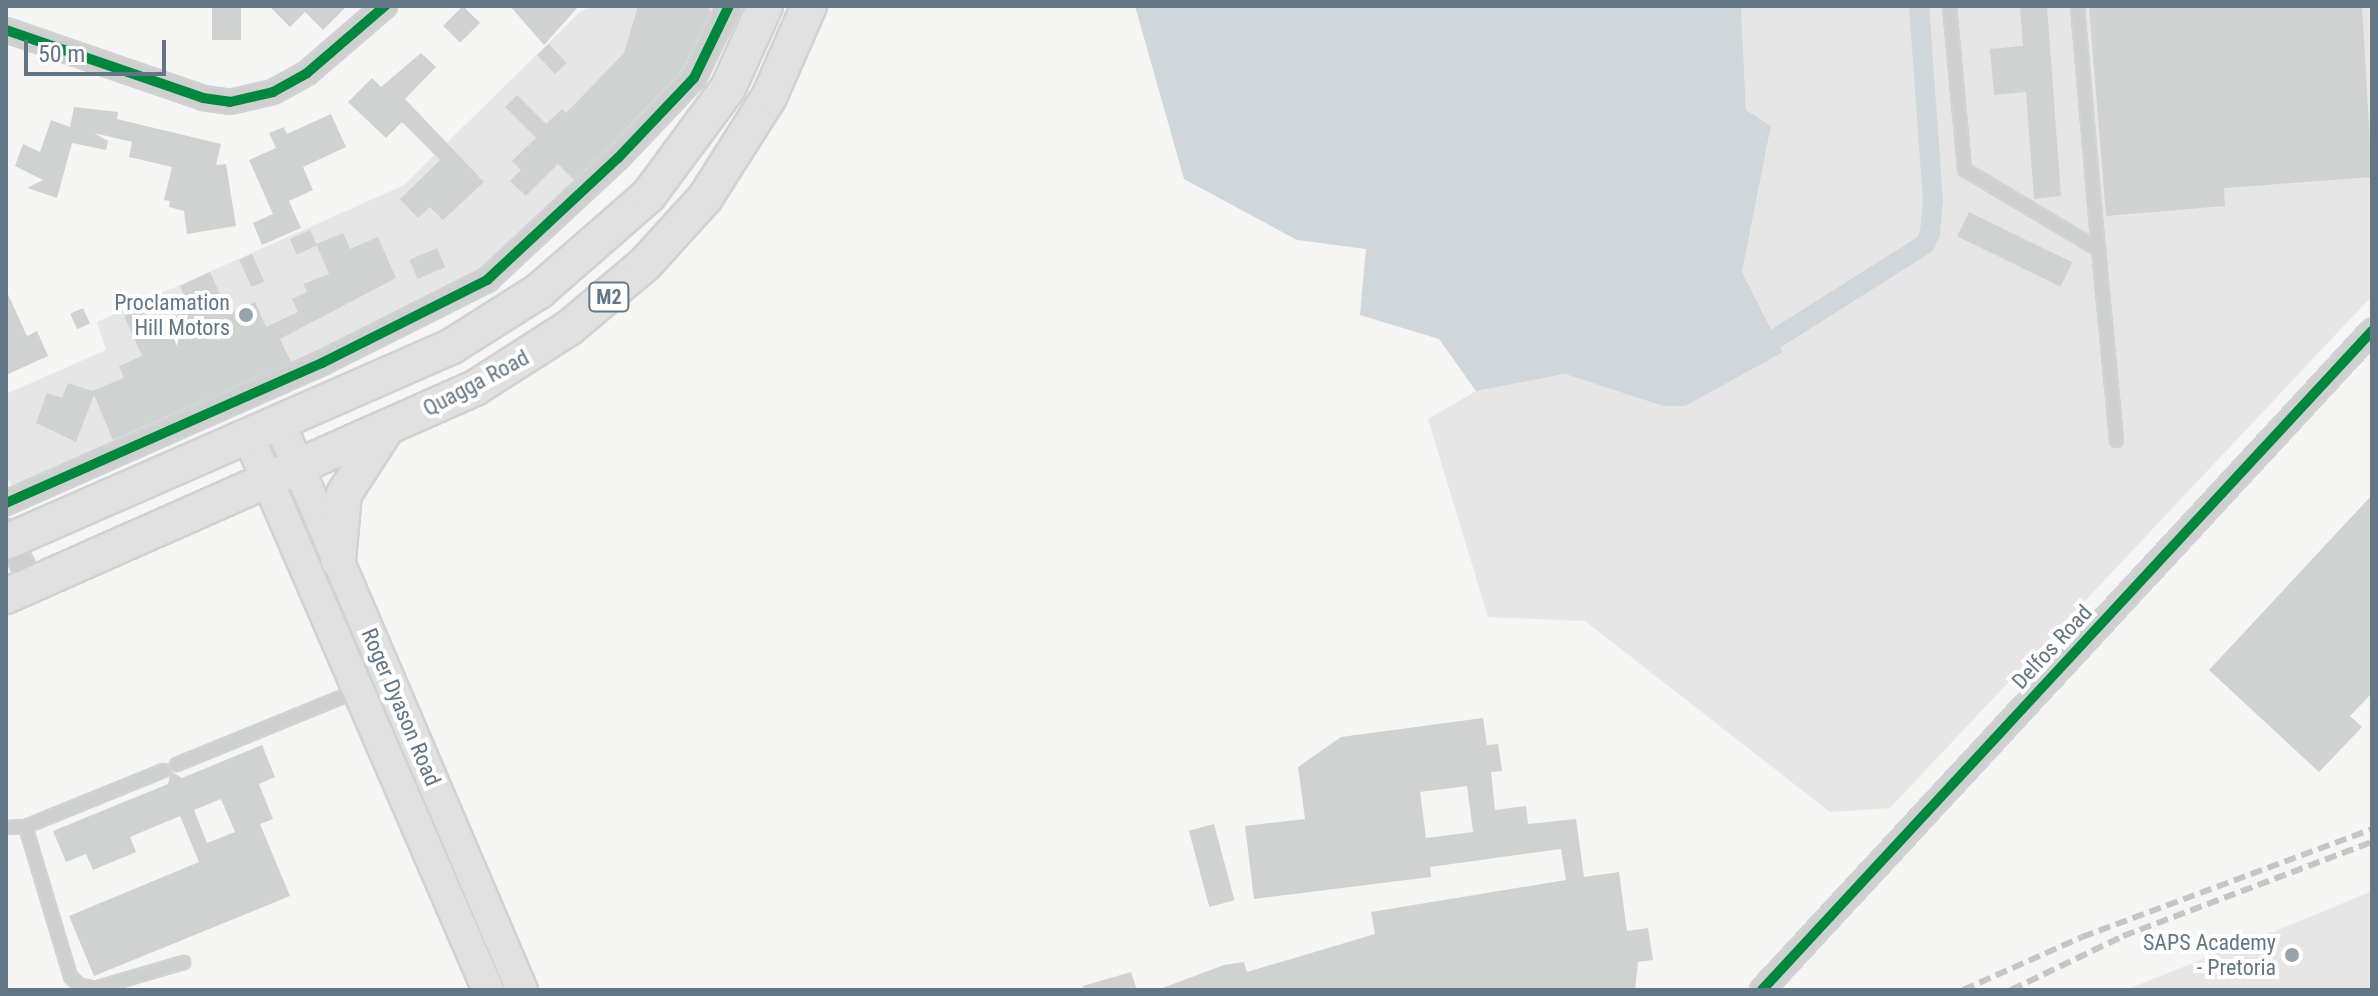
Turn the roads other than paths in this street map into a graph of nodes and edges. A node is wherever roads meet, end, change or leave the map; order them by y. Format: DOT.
graph roads {
  1 [pos="385,6"];
  2 [pos="729,6"];
  3 [pos="765,6"];
  4 [pos="809,6"];
  5 [pos="1949,6"];
  6 [pos="2077,6"];
  7 [pos="6,30"];
  8 [pos="2098,249"];
  9 [pos="2372,331"];
  10 [pos="280,424"];
  11 [pos="387,428"];
  12 [pos="249,438"];
  13 [pos="2116,440"];
  14 [pos="282,471"];
  15 [pos="6,503"];
  16 [pos="7,538"];
  17 [pos="338,560"];
  18 [pos="19,590"];
  19 [pos="358,689"];
  20 [pos="176,764"];
  21 [pos="163,770"];
  22 [pos="25,826"];
  23 [pos="6,827"];
  24 [pos="183,962"];
  25 [pos="488,990"];
  26 [pos="522,990"];
  27 [pos="1762,990"];
  1 -- 7 [label="street"];
  2 -- 15 [label="street"];
  3 -- 10 [label="main road, Quagga Road / M2"];
  4 -- 11 [label="main road, Quagga Road / M2"];
  5 -- 8 [label="lane"];
  6 -- 8 [label="lane"];
  8 -- 13 [label="lane"];
  9 -- 27 [label="street, Delfos Road"];
  10 -- 12 [label="main road, Quagga Road / M2"];
  10 -- 14 [label="main road, Roger Dyason Road"];
  11 -- 14 [label="main road, Quagga Road / M2"];
  11 -- 17 [label="main road"];
  12 -- 14 [label="main road, Roger Dyason Road"];
  12 -- 16 [label="main road, Quagga Road / M2"];
  14 -- 17 [label="main road, Roger Dyason Road"];
  14 -- 18 [label="main road, Quagga Road / M2"];
  14 -- 19 [label="main road, Roger Dyason Road"];
  16 -- 18 [label="street"];
  17 -- 26 [label="main road, Roger Dyason Road"];
  19 -- 20 [label="lane"];
  19 -- 25 [label="main road, Roger Dyason Road"];
  21 -- 22 [label="lane"];
  22 -- 23 [label="lane"];
  22 -- 24 [label="lane"];
}
